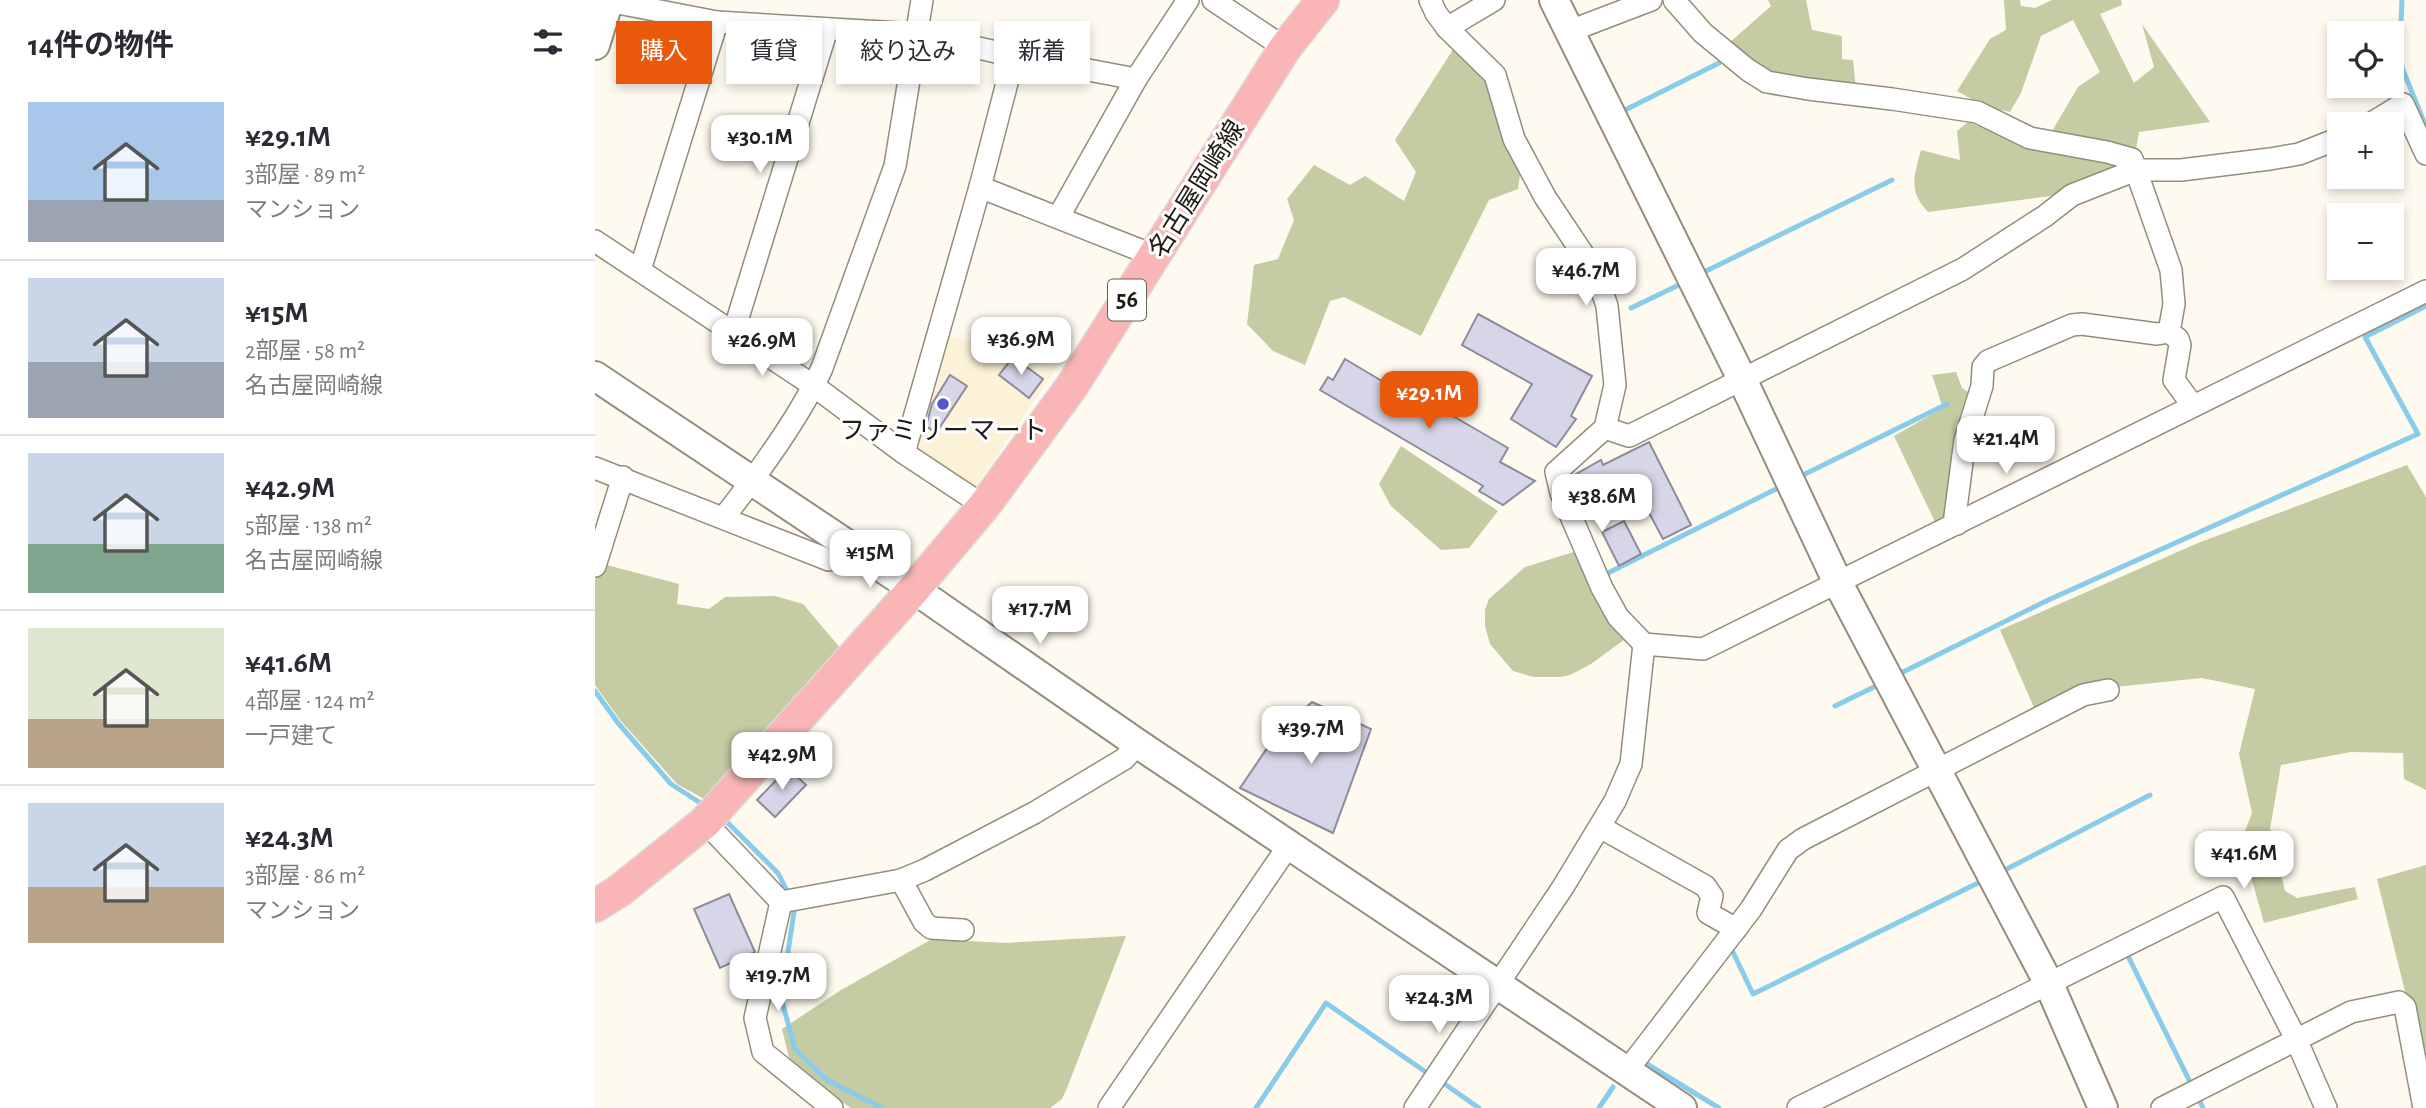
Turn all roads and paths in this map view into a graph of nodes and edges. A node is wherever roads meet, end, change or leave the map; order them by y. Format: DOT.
graph roads {
  1 [pos="606,0"];
  2 [pos="922,0"];
  3 [pos="1188,0"];
  4 [pos="1213,0"];
  5 [pos="1323,0"];
  6 [pos="1430,0"];
  7 [pos="1494,0"];
  8 [pos="1554,0"];
  9 [pos="1651,0"];
  10 [pos="1674,0"];
  11 [pos="918,21"];
  12 [pos="717,22"];
  13 [pos="1447,28"];
  14 [pos="827,29"];
  15 [pos="836,30"];
  16 [pos="1570,31"];
  17 [pos="595,45"];
  18 [pos="1285,48"];
  19 [pos="1090,70"];
  20 [pos="1136,79"];
  21 [pos="908,84"];
  22 [pos="1007,84"];
  23 [pos="2390,112"];
  24 [pos="2327,143"];
  25 [pos="2426,154"];
  26 [pos="2136,170"];
  27 [pos="980,187"];
  28 [pos="1059,216"];
  29 [pos="595,241"];
  30 [pos="1155,256"];
  31 [pos="640,270"];
  32 [pos="2426,290"];
  33 [pos="2169,331"];
  34 [pos="733,334"];
  35 [pos="595,376"];
  36 [pos="1743,381"];
  37 [pos="814,386"];
  38 [pos="2193,406"];
  39 [pos="1605,428"];
  40 [pos="904,453"];
  41 [pos="595,468"];
  42 [pos="623,477"];
  43 [pos="751,482"];
  44 [pos="984,506"];
  45 [pos="724,517"];
  46 [pos="1957,524"];
  47 [pos="853,549"];
  48 [pos="595,566"];
  49 [pos="1839,583"];
  50 [pos="914,589"];
  51 [pos="1644,644"];
  52 [pos="2108,690"];
  53 [pos="1138,744"];
  54 [pos="1938,770"];
  55 [pos="705,822"];
  56 [pos="1600,827"];
  57 [pos="1289,845"];
  58 [pos="901,880"];
  59 [pos="781,902"];
  60 [pos="595,906"];
  61 [pos="1736,929"];
  62 [pos="963,930"];
  63 [pos="2049,984"];
  64 [pos="1499,985"];
  65 [pos="2295,1040"];
  66 [pos="1626,1072"];
  67 [pos="832,1108"];
  68 [pos="1108,1108"];
  69 [pos="1415,1108"];
  70 [pos="1682,1108"];
  71 [pos="1798,1108"];
  72 [pos="2103,1108"];
  73 [pos="2162,1108"];
  74 [pos="2326,1108"];
  75 [pos="2424,1108"];
  1 -- 12 [label="street"];
  1 -- 17 [label="street"];
  2 -- 11 [label="street"];
  3 -- 20 [label="street"];
  4 -- 18 [label="street"];
  5 -- 18 [label="main road, 名古屋岡崎線 / 56"];
  6 -- 13 [label="street"];
  7 -- 13 [label="street"];
  8 -- 16 [label="street"];
  9 -- 16 [label="street"];
  10 -- 26 [label="street"];
  12 -- 14 [label="street"];
  12 -- 31 [label="street"];
  13 -- 39 [label="street"];
  14 -- 15 [label="street"];
  14 -- 34 [label="street"];
  16 -- 36 [label="street"];
  18 -- 30 [label="main road, 名古屋岡崎線 / 56"];
  19 -- 20 [label="street"];
  20 -- 28 [label="street"];
  21 -- 37 [label="street"];
  22 -- 27 [label="street"];
  23 -- 25 [label="street"];
  24 -- 26 [label="street"];
  26 -- 33 [label="street"];
  26 -- 36 [label="street"];
  27 -- 28 [label="street"];
  27 -- 40 [label="street"];
  28 -- 30 [label="street"];
  29 -- 31 [label="street"];
  30 -- 44 [label="main road, 名古屋岡崎線 / 56"];
  31 -- 34 [label="street"];
  32 -- 38 [label="street"];
  33 -- 38 [label="street"];
  33 -- 46 [label="street"];
  34 -- 37 [label="street"];
  35 -- 43 [label="street"];
  36 -- 39 [label="street"];
  36 -- 49 [label="street"];
  37 -- 40 [label="street"];
  37 -- 43 [label="street"];
  38 -- 46 [label="street"];
  39 -- 51 [label="street"];
  40 -- 44 [label="street"];
  41 -- 42 [label="street"];
  42 -- 45 [label="street"];
  42 -- 48 [label="street"];
  43 -- 45 [label="street"];
  43 -- 47 [label="street"];
  44 -- 50 [label="main road, 名古屋岡崎線 / 56"];
  45 -- 47 [label="street"];
  46 -- 49 [label="street"];
  47 -- 50 [label="street"];
  49 -- 51 [label="street"];
  49 -- 54 [label="street"];
  50 -- 53 [label="street"];
  50 -- 55 [label="main road, 名古屋岡崎線 / 56"];
  51 -- 56 [label="street"];
  52 -- 54 [label="street"];
  53 -- 57 [label="street"];
  53 -- 58 [label="street"];
  54 -- 61 [label="street"];
  54 -- 63 [label="street"];
  55 -- 59 [label="street"];
  55 -- 60 [label="main road, 名古屋岡崎線 / 56"];
  56 -- 61 [label="street"];
  56 -- 64 [label="street"];
  57 -- 64 [label="street"];
  57 -- 68 [label="street"];
  58 -- 59 [label="street"];
  58 -- 62 [label="street"];
  59 -- 67 [label="street"];
  61 -- 66 [label="street"];
  63 -- 65 [label="street"];
  63 -- 71 [label="street"];
  63 -- 72 [label="street"];
  64 -- 66 [label="street"];
  64 -- 69 [label="street"];
  65 -- 73 [label="street"];
  65 -- 74 [label="street"];
  65 -- 75 [label="street"];
  66 -- 70 [label="street"];
}
